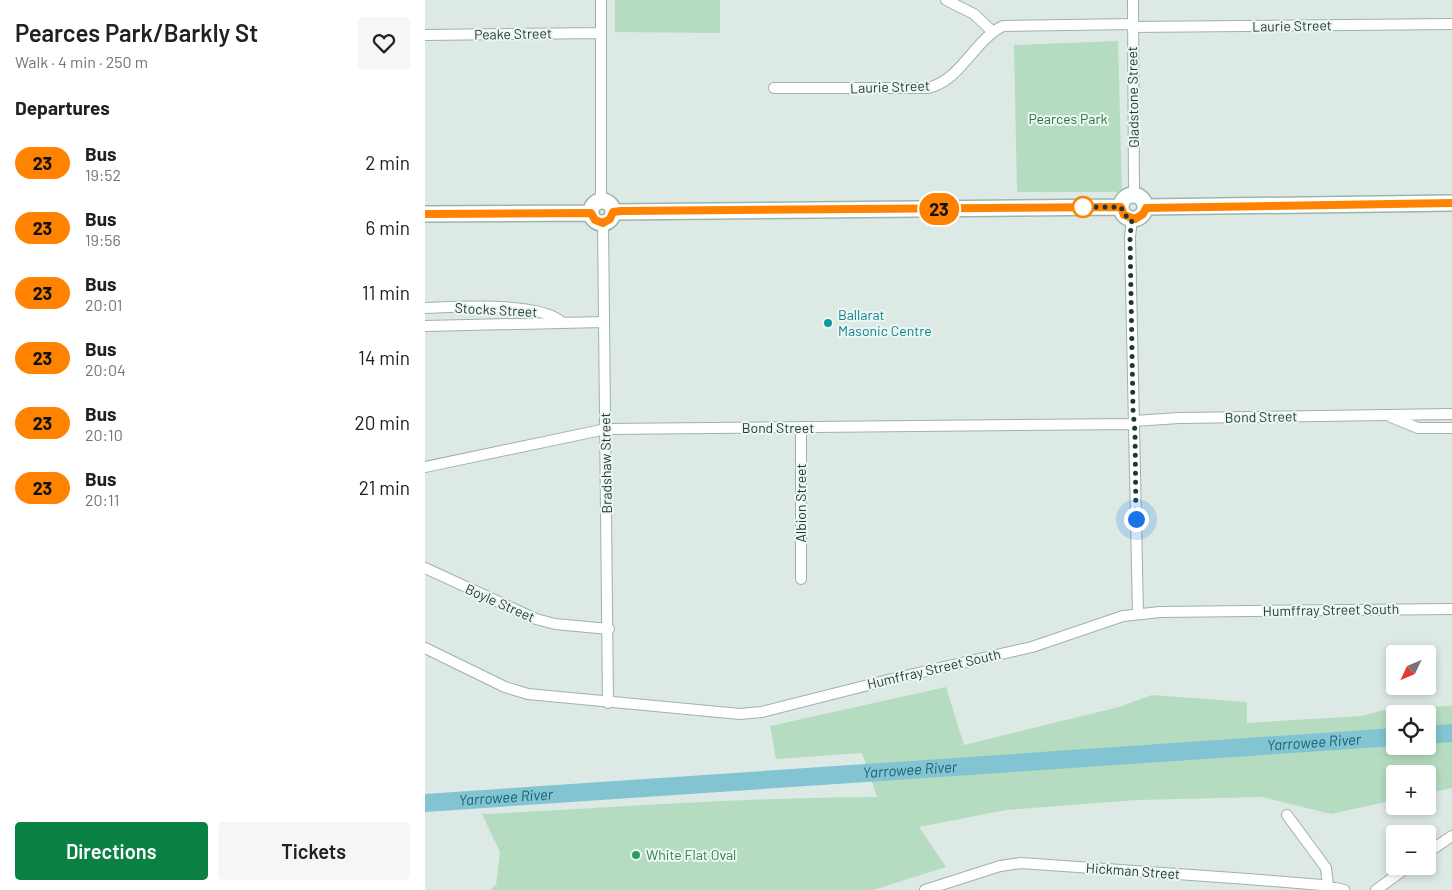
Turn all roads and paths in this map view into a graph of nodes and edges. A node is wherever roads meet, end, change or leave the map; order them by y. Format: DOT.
graph roads {
  1 [pos="601,0"];
  2 [pos="947,0"];
  3 [pos="1133,0"];
  4 [pos="1452,24"];
  5 [pos="1132,26"];
  6 [pos="993,32"];
  7 [pos="601,33"];
  8 [pos="425,35"];
  9 [pos="774,88"];
  10 [pos="1134,195"];
  11 [pos="601,201"];
  12 [pos="1452,203"];
  13 [pos="1121,207"];
  14 [pos="1146,208"];
  15 [pos="591,213"];
  16 [pos="425,214"];
  17 [pos="608,217"];
  18 [pos="1132,219"];
  19 [pos="425,308"];
  20 [pos="603,322"];
  21 [pos="563,323"];
  22 [pos="425,326"];
  23 [pos="1452,414"];
  24 [pos="1388,416"];
  25 [pos="1134,423"];
  26 [pos="801,428"];
  27 [pos="1452,428"];
  28 [pos="606,429"];
  29 [pos="425,467"];
  30 [pos="425,568"];
  31 [pos="801,579"];
  32 [pos="1452,609"];
  33 [pos="1139,614"];
  34 [pos="609,629"];
  35 [pos="425,648"];
  36 [pos="608,703"];
  37 [pos="1287,815"];
  38 [pos="1452,836"];
  39 [pos="1436,847"];
  40 [pos="1396,875"];
  41 [pos="1328,886"];
  42 [pos="925,890"];
  43 [pos="1344,890"];
  44 [pos="1375,890"];
  1 -- 7 [label="street"];
  2 -- 6 [label="street"];
  3 -- 5 [label="street, Gladstone Street"];
  4 -- 5 [label="street, Laurie Street"];
  5 -- 6 [label="street, Laurie Street"];
  5 -- 10 [label="street, Gladstone Street"];
  6 -- 9 [label="street, Laurie Street"];
  7 -- 8 [label="street, Peake Street"];
  7 -- 11 [label="street"];
  10 -- 13 [label="main road"];
  10 -- 14 [label="main road"];
  11 -- 15 [label="main road"];
  11 -- 17 [label="main road"];
  12 -- 14 [label="main road"];
  13 -- 17 [label="main road"];
  13 -- 18 [label="main road"];
  14 -- 18 [label="main road"];
  15 -- 16 [label="main road"];
  15 -- 17 [label="main road"];
  17 -- 20 [label="street, Bradshaw Street"];
  18 -- 25 [label="street"];
  19 -- 21 [label="street, Stocks Street"];
  20 -- 21 [label="street, Stocks Street"];
  20 -- 28 [label="street, Bradshaw Street"];
  21 -- 22 [label="street, Stocks Street"];
  23 -- 24 [label="street, Bond Street"];
  24 -- 25 [label="street, Bond Street"];
  24 -- 27 [label="street, Bond Street"];
  25 -- 26 [label="street, Bond Street"];
  25 -- 33 [label="street"];
  26 -- 28 [label="street, Bond Street"];
  26 -- 31 [label="street, Albion Street"];
  28 -- 29 [label="street, Bond Street"];
  28 -- 34 [label="street, Bradshaw Street"];
  30 -- 34 [label="street, Boyle Street"];
  32 -- 33 [label="street, Humffray Street South"];
  33 -- 36 [label="street, Humffray Street South"];
  34 -- 36 [label="street, Bradshaw Street"];
  35 -- 36 [label="street, Humffray Street South"];
  37 -- 41 [label="street"];
  38 -- 39 [label="street"];
  40 -- 44 [label="street"];
  41 -- 42 [label="street, Hickman Street"];
  41 -- 43 [label="street, Hickman Street"];
}
